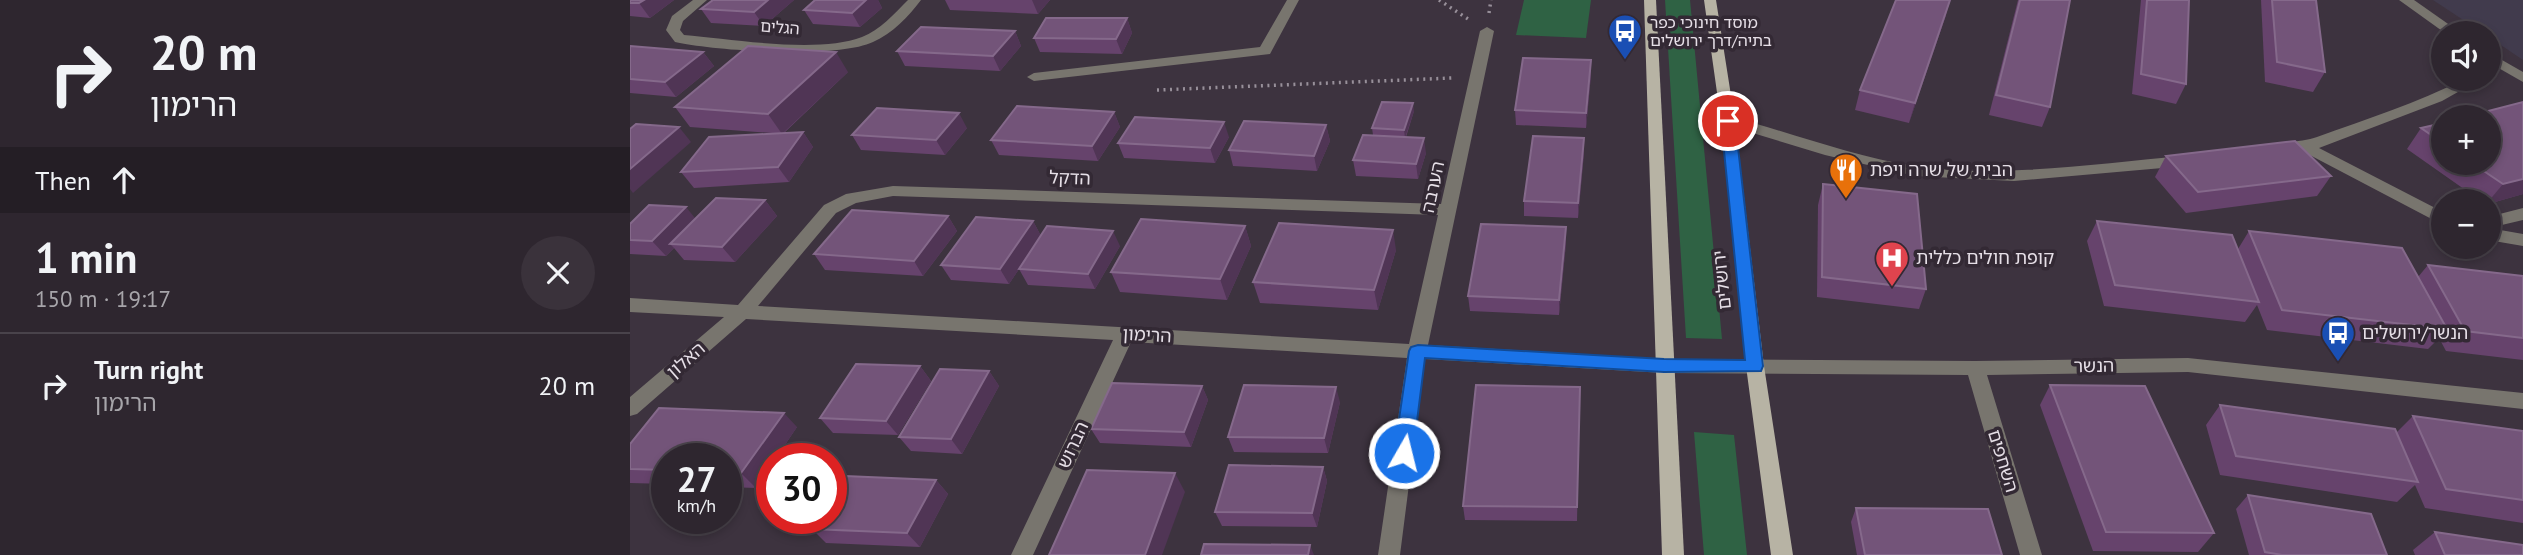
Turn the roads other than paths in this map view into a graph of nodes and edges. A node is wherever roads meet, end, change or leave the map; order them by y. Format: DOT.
graph roads {
  1 [pos="701,0"];
  2 [pos="915,0"];
  3 [pos="1293,0"];
  4 [pos="1650,0"];
  5 [pos="1710,0"];
  6 [pos="2405,0"];
  7 [pos="2437,21"];
  8 [pos="1487,31"];
  9 [pos="2501,68"];
  10 [pos="1034,78"];
  11 [pos="2523,78"];
  12 [pos="2451,91"];
  13 [pos="1728,121"];
  14 [pos="2306,147"];
  15 [pos="2267,152"];
  16 [pos="2202,159"];
  17 [pos="1448,210"];
  18 [pos="2431,213"];
  19 [pos="2523,214"];
  20 [pos="2501,220"];
  21 [pos="2501,236"];
  22 [pos="2523,240"];
  23 [pos="630,305"];
  24 [pos="741,312"];
  25 [pos="1125,334"];
  26 [pos="1418,351"];
  27 [pos="1664,366"];
  28 [pos="1755,366"];
  29 [pos="1975,368"];
  30 [pos="2523,401"];
  31 [pos="630,408"];
  32 [pos="1021,555"];
  33 [pos="1389,555"];
  34 [pos="1673,555"];
  35 [pos="1782,555"];
  36 [pos="2031,555"];
  1 -- 2 [label="street, הגלים"];
  3 -- 10 [label="street"];
  4 -- 27 [label="main road"];
  5 -- 13 [label="main road, ירושלים"];
  6 -- 7 [label="street"];
  8 -- 17 [label="street, הערבה"];
  9 -- 11 [label="street"];
  12 -- 14 [label="street"];
  13 -- 16 [label="street"];
  13 -- 28 [label="main road, ירושלים"];
  14 -- 15 [label="street"];
  14 -- 18 [label="street"];
  17 -- 24 [label="street, הדקל"];
  17 -- 26 [label="street, הערבה"];
  19 -- 20 [label="street"];
  21 -- 22 [label="street"];
  23 -- 24 [label="street, הרימון"];
  24 -- 25 [label="street, הרימון"];
  24 -- 31 [label="street, האלון"];
  25 -- 26 [label="street, הרימון"];
  25 -- 32 [label="street, הברוש"];
  26 -- 27 [label="street, הרימון"];
  26 -- 33 [label="street, הערבה"];
  27 -- 28 [label="street, הנשר"];
  27 -- 34 [label="main road"];
  28 -- 29 [label="street, הנשר"];
  28 -- 35 [label="main road, ירושלים"];
  29 -- 30 [label="street, הנשר"];
  29 -- 36 [label="street, השחפים"];
}
